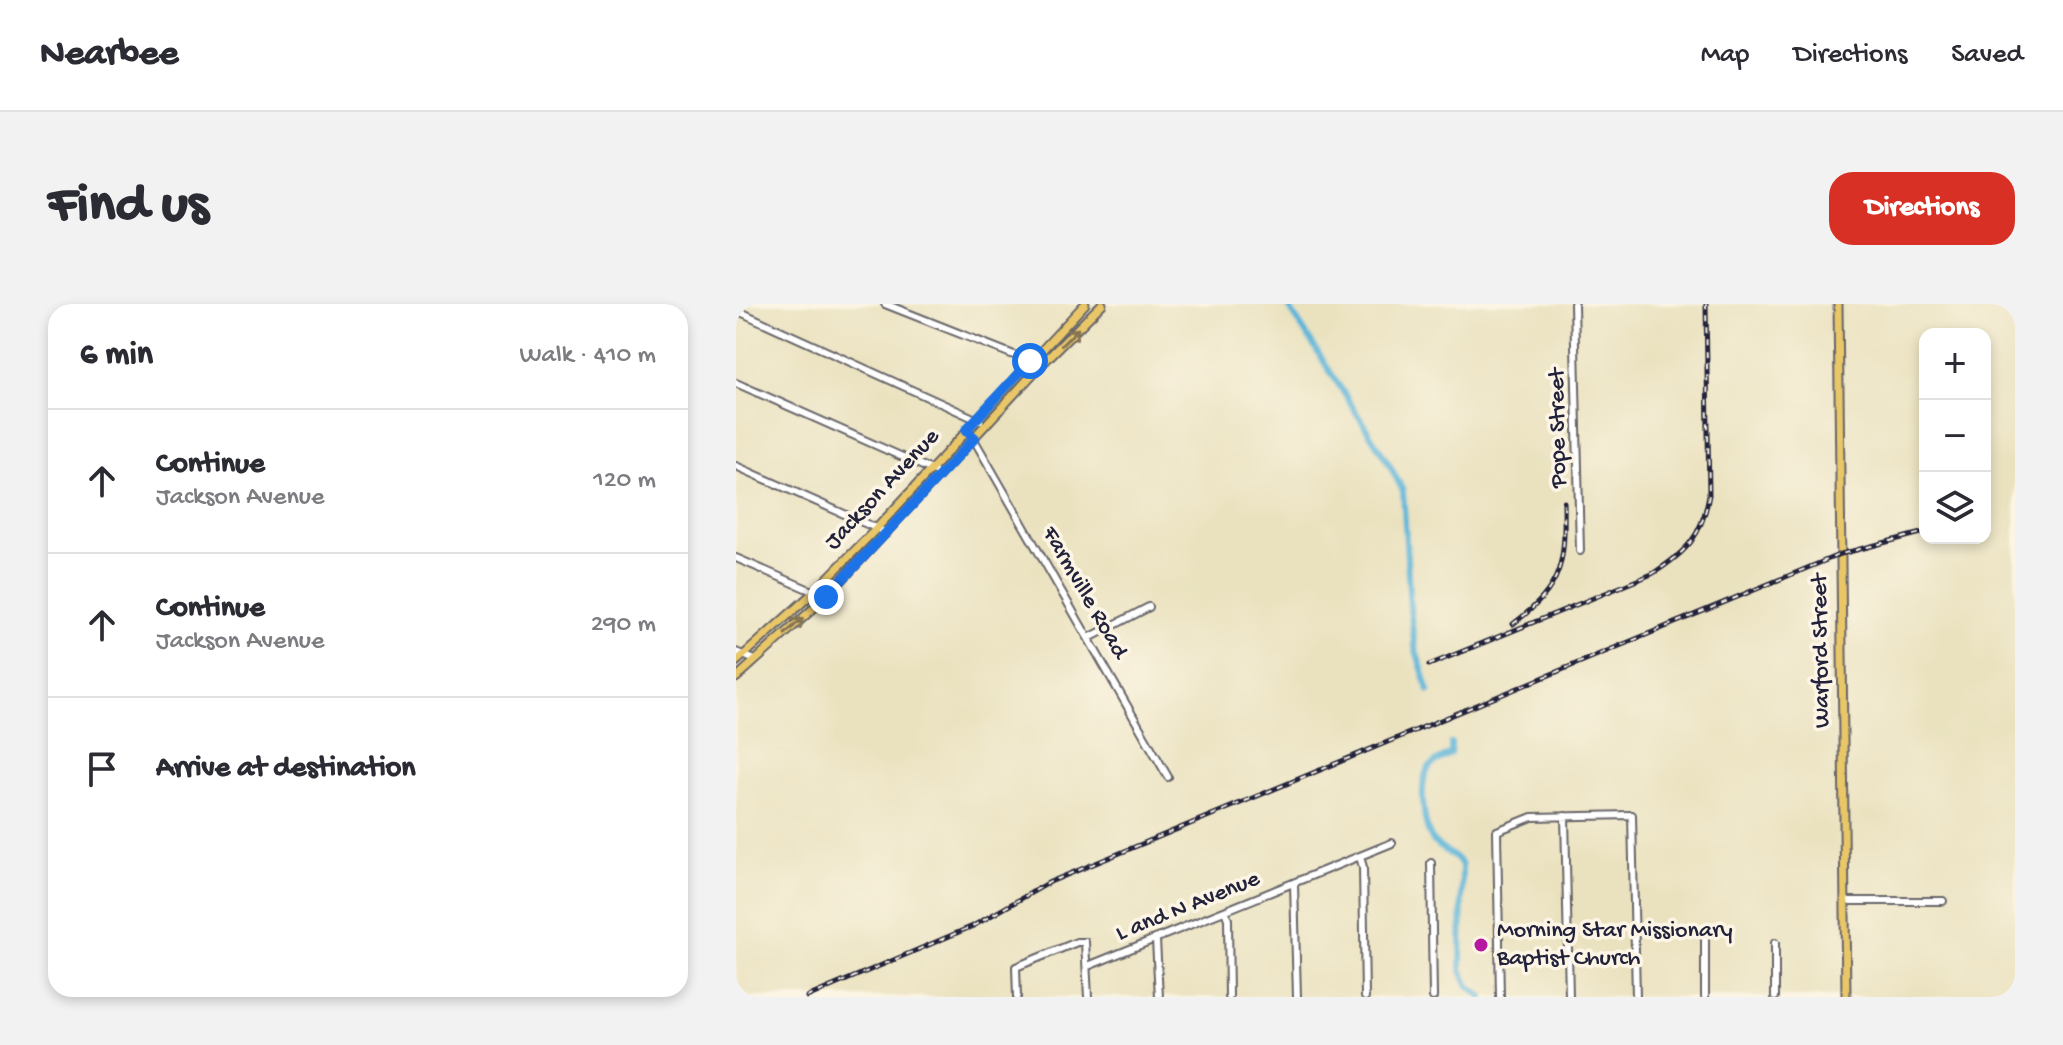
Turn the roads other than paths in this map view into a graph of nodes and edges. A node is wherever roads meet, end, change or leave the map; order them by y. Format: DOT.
graph roads {
  1 [pos="885,304"];
  2 [pos="1085,304"];
  3 [pos="1102,304"];
  4 [pos="1574,304"];
  5 [pos="1838,304"];
  6 [pos="736,310"];
  7 [pos="1030,361"];
  8 [pos="1041,365"];
  9 [pos="736,383"];
  10 [pos="977,418"];
  11 [pos="986,426"];
  12 [pos="966,430"];
  13 [pos="975,438"];
  14 [pos="736,466"];
  15 [pos="930,470"];
  16 [pos="941,474"];
  17 [pos="876,529"];
  18 [pos="887,533"];
  19 [pos="1580,551"];
  20 [pos="736,558"];
  21 [pos="814,592"];
  22 [pos="826,597"];
  23 [pos="1149,607"];
  24 [pos="1089,638"];
  25 [pos="740,653"];
  26 [pos="755,660"];
  27 [pos="736,662"];
  28 [pos="736,678"];
  29 [pos="1168,777"];
  30 [pos="1565,816"];
  31 [pos="1392,843"];
  32 [pos="1360,857"];
  33 [pos="1431,863"];
  34 [pos="1294,884"];
  35 [pos="1845,901"];
  36 [pos="1943,901"];
  37 [pos="1225,911"];
  38 [pos="1156,940"];
  39 [pos="1705,940"];
  40 [pos="1775,943"];
  41 [pos="1088,966"];
  42 [pos="1017,997"];
  43 [pos="1088,997"];
  44 [pos="1159,997"];
  45 [pos="1229,997"];
  46 [pos="1297,997"];
  47 [pos="1365,997"];
  48 [pos="1433,997"];
  49 [pos="1500,997"];
  50 [pos="1569,997"];
  51 [pos="1636,997"];
  52 [pos="1705,997"];
  53 [pos="1775,997"];
  54 [pos="1846,997"];
  1 -- 7 [label="street"];
  2 -- 7 [label="main road, Jackson Avenue"];
  8 -- 3 [label="main road, Jackson Avenue, one-way"];
  4 -- 19 [label="street, Pope Street"];
  5 -- 35 [label="main road, Warford Street"];
  6 -- 10 [label="street"];
  7 -- 8 [label="street"];
  7 -- 10 [label="main road, Jackson Avenue"];
  8 -- 11 [label="main road, Jackson Avenue"];
  9 -- 15 [label="street"];
  10 -- 11 [label="street"];
  10 -- 12 [label="main road, Jackson Avenue"];
  11 -- 13 [label="main road, Jackson Avenue"];
  12 -- 13 [label="street, Farmville Road"];
  12 -- 15 [label="main road, Jackson Avenue"];
  13 -- 16 [label="main road, Jackson Avenue"];
  13 -- 24 [label="street, Farmville Road"];
  14 -- 17 [label="street"];
  15 -- 16 [label="street"];
  15 -- 17 [label="main road, Jackson Avenue"];
  16 -- 18 [label="main road, Jackson Avenue"];
  17 -- 18 [label="street"];
  17 -- 21 [label="main road, Jackson Avenue"];
  18 -- 22 [label="main road, Jackson Avenue"];
  20 -- 21 [label="street"];
  21 -- 22 [label="street"];
  21 -- 25 [label="main road, Jackson Avenue"];
  26 -- 22 [label="main road, Jackson Avenue, one-way"];
  23 -- 24 [label="street"];
  24 -- 29 [label="street, Farmville Road"];
  25 -- 26 [label="street"];
  25 -- 27 [label="main road, Jackson Avenue"];
  26 -- 28 [label="main road, Jackson Avenue"];
  30 -- 49 [label="street"];
  30 -- 50 [label="street"];
  30 -- 51 [label="street"];
  31 -- 32 [label="street, L and N Avenue"];
  32 -- 34 [label="street, L and N Avenue"];
  32 -- 47 [label="street"];
  33 -- 48 [label="street"];
  34 -- 37 [label="street, L and N Avenue"];
  34 -- 46 [label="street"];
  35 -- 36 [label="street"];
  35 -- 54 [label="main road, Warford Street"];
  37 -- 38 [label="street, L and N Avenue"];
  37 -- 45 [label="street"];
  38 -- 41 [label="street, L and N Avenue"];
  38 -- 44 [label="street"];
  39 -- 52 [label="street"];
  40 -- 53 [label="street"];
  41 -- 42 [label="street, L and N Avenue"];
  41 -- 43 [label="street"];
}
